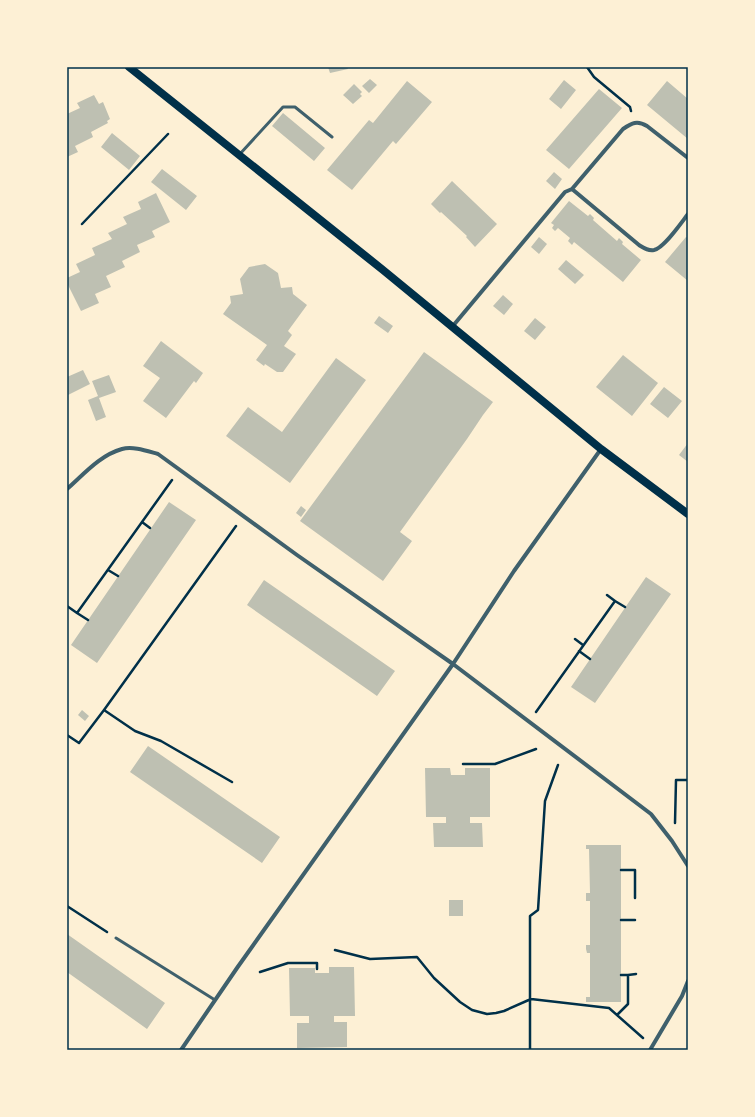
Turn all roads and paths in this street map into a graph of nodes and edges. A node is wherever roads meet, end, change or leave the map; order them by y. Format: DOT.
graph roads {
  1 [pos="129,67"];
  2 [pos="587,67"];
  3 [pos="636,122"];
  4 [pos="168,134"];
  5 [pos="332,137"];
  6 [pos="240,155"];
  7 [pos="688,158"];
  8 [pos="572,189"];
  9 [pos="688,214"];
  10 [pos="684,219"];
  11 [pos="688,222"];
  12 [pos="82,224"];
  13 [pos="452,327"];
  14 [pos="601,449"];
  15 [pos="172,480"];
  16 [pos="67,489"];
  17 [pos="688,514"];
  18 [pos="244,516"];
  19 [pos="142,522"];
  20 [pos="150,528"];
  21 [pos="108,570"];
  22 [pos="118,576"];
  23 [pos="607,595"];
  24 [pos="615,601"];
  25 [pos="67,606"];
  26 [pos="625,607"];
  27 [pos="77,613"];
  28 [pos="88,620"];
  29 [pos="576,640"];
  30 [pos="583,645"];
  31 [pos="579,652"];
  32 [pos="590,659"];
  33 [pos="453,664"];
  34 [pos="104,710"];
  35 [pos="529,722"];
  36 [pos="67,735"];
  37 [pos="536,749"];
  38 [pos="463,764"];
  39 [pos="558,765"];
  40 [pos="688,780"];
  41 [pos="232,782"];
  42 [pos="675,824"];
  43 [pos="688,866"];
  44 [pos="621,870"];
  45 [pos="635,898"];
  46 [pos="67,906"];
  47 [pos="621,920"];
  48 [pos="635,920"];
  49 [pos="116,938"];
  50 [pos="335,950"];
  51 [pos="317,969"];
  52 [pos="260,972"];
  53 [pos="636,974"];
  54 [pos="621,975"];
  55 [pos="628,975"];
  56 [pos="688,981"];
  57 [pos="531,999"];
  58 [pos="215,1000"];
  59 [pos="617,1015"];
  60 [pos="652,1048"];
  61 [pos="181,1050"];
  62 [pos="530,1050"];
  1 -- 6 [label="main road"];
  2 -- 3 [label="path"];
  3 -- 7 [label="street"];
  3 -- 8 [label="street"];
  4 -- 12 [label="path"];
  5 -- 6 [label="lane"];
  6 -- 13 [label="main road"];
  8 -- 10 [label="street"];
  8 -- 13 [label="street"];
  9 -- 10 [label="street"];
  10 -- 11 [label="street"];
  13 -- 14 [label="main road"];
  14 -- 17 [label="main road"];
  14 -- 33 [label="street"];
  15 -- 19 [label="path"];
  16 -- 18 [label="street"];
  18 -- 33 [label="street"];
  18 -- 34 [label="path"];
  19 -- 20 [label="path"];
  19 -- 21 [label="path"];
  21 -- 22 [label="path"];
  21 -- 27 [label="path"];
  23 -- 24 [label="path"];
  24 -- 26 [label="path"];
  24 -- 30 [label="path"];
  25 -- 27 [label="path"];
  27 -- 28 [label="path"];
  29 -- 30 [label="path"];
  30 -- 31 [label="path"];
  31 -- 32 [label="path"];
  31 -- 35 [label="path"];
  33 -- 35 [label="street"];
  33 -- 58 [label="street"];
  34 -- 36 [label="path"];
  34 -- 41 [label="path"];
  35 -- 43 [label="street"];
  37 -- 38 [label="path"];
  39 -- 57 [label="path"];
  40 -- 42 [label="path"];
  44 -- 45 [label="path"];
  46 -- 49 [label="path"];
  47 -- 48 [label="path"];
  49 -- 58 [label="lane"];
  50 -- 57 [label="path"];
  51 -- 52 [label="path"];
  53 -- 55 [label="path"];
  54 -- 55 [label="path"];
  55 -- 59 [label="path"];
  56 -- 60 [label="street"];
  57 -- 59 [label="path"];
  57 -- 62 [label="path"];
  58 -- 61 [label="street"];
  59 -- 60 [label="path"];
}
